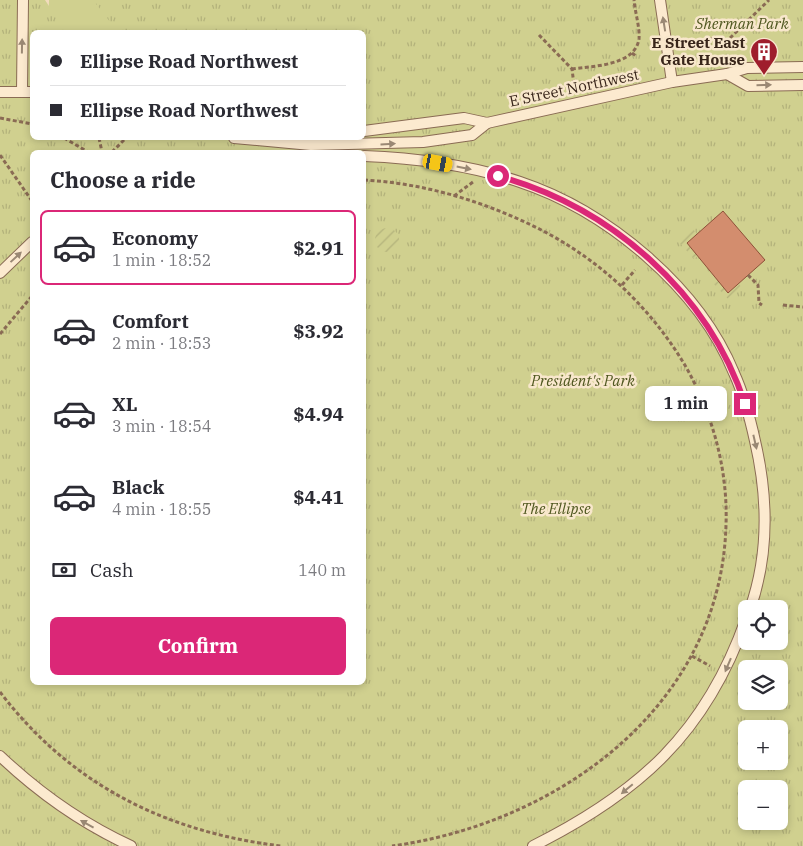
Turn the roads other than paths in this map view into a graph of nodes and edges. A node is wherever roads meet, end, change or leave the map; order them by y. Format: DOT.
graph roads {
  1 [pos="23,0"];
  2 [pos="660,0"];
  3 [pos="803,67"];
  4 [pos="727,74"];
  5 [pos="672,82"];
  6 [pos="803,84"];
  7 [pos="0,92"];
  8 [pos="27,92"];
  9 [pos="487,123"];
  10 [pos="366,131"];
  11 [pos="256,140"];
  12 [pos="366,156"];
  13 [pos="30,244"];
  14 [pos="0,273"];
  15 [pos="753,600"];
  16 [pos="738,639"];
  17 [pos="0,756"];
  18 [pos="131,846"];
  19 [pos="532,846"];
  8 -- 1 [label="lane, one-way"];
  5 -- 2 [label="lane, one-way"];
  3 -- 4 [label="lane, E Street Northwest"];
  4 -- 5 [label="lane, E Street Northwest"];
  4 -- 6 [label="lane, one-way"];
  5 -- 9 [label="lane, E Street Northwest"];
  7 -- 8 [label="lane"];
  9 -- 10 [label="lane, E Street Northwest"];
  11 -- 9 [label="lane, E Street Northwest, one-way"];
  12 -- 15 [label="lane, one-way"];
  14 -- 13 [label="lane, one-way"];
  16 -- 19 [label="lane, one-way"];
  18 -- 17 [label="lane, one-way"];
}
